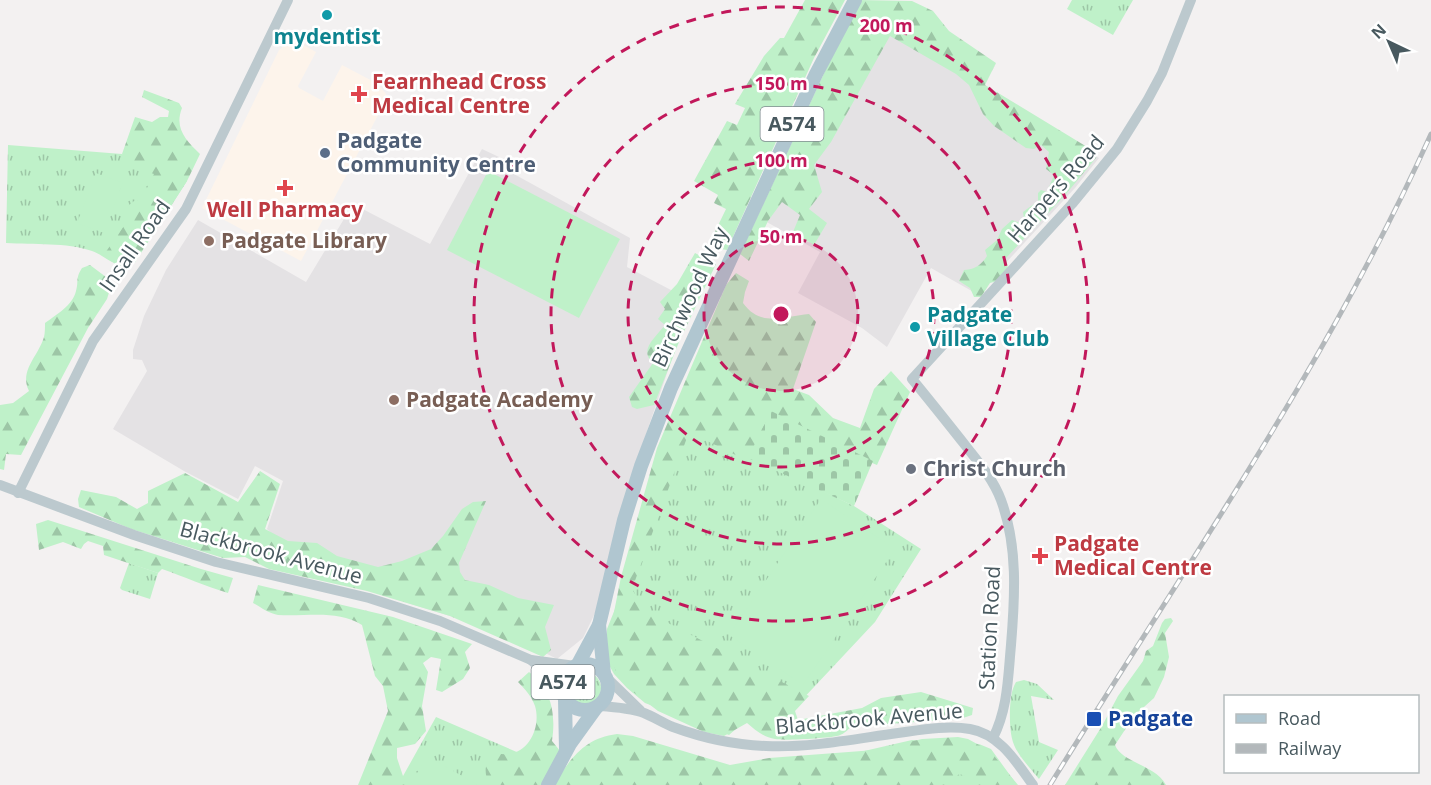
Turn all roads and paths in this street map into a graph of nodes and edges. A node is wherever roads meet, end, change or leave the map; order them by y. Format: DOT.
graph roads {
  1 [pos="288,0"];
  2 [pos="855,0"];
  3 [pos="1191,0"];
  4 [pos="912,379"];
  5 [pos="0,485"];
  6 [pos="18,493"];
  7 [pos="600,625"];
  8 [pos="531,660"];
  9 [pos="576,666"];
  10 [pos="605,676"];
  11 [pos="564,697"];
  12 [pos="598,707"];
  13 [pos="644,714"];
  14 [pos="993,738"];
  15 [pos="566,752"];
  16 [pos="548,785"];
  17 [pos="1033,785"];
  1 -- 6 [label="street, Insall Road"];
  2 -- 7 [label="main road, Birchwood Way / A574"];
  3 -- 4 [label="street, Harpers Road"];
  4 -- 14 [label="street, Station Road"];
  5 -- 6 [label="street, Blackbrook Avenue"];
  6 -- 8 [label="street, Blackbrook Avenue"];
  7 -- 9 [label="main road, Birchwood Way / A574"];
  7 -- 10 [label="main road, Birchwood Way / A574"];
  8 -- 9 [label="street, Blackbrook Avenue"];
  8 -- 11 [label="street, Blackbrook Avenue"];
  9 -- 10 [label="main road, A574"];
  9 -- 11 [label="main road, A574"];
  10 -- 12 [label="main road, A574"];
  10 -- 13 [label="street, Blackbrook Avenue"];
  11 -- 12 [label="main road, A574"];
  11 -- 15 [label="main road, A574"];
  12 -- 13 [label="street, Blackbrook Avenue"];
  12 -- 15 [label="main road, A574"];
  13 -- 14 [label="street, Blackbrook Avenue"];
  14 -- 17 [label="street"];
  15 -- 16 [label="main road, A574"];
}
